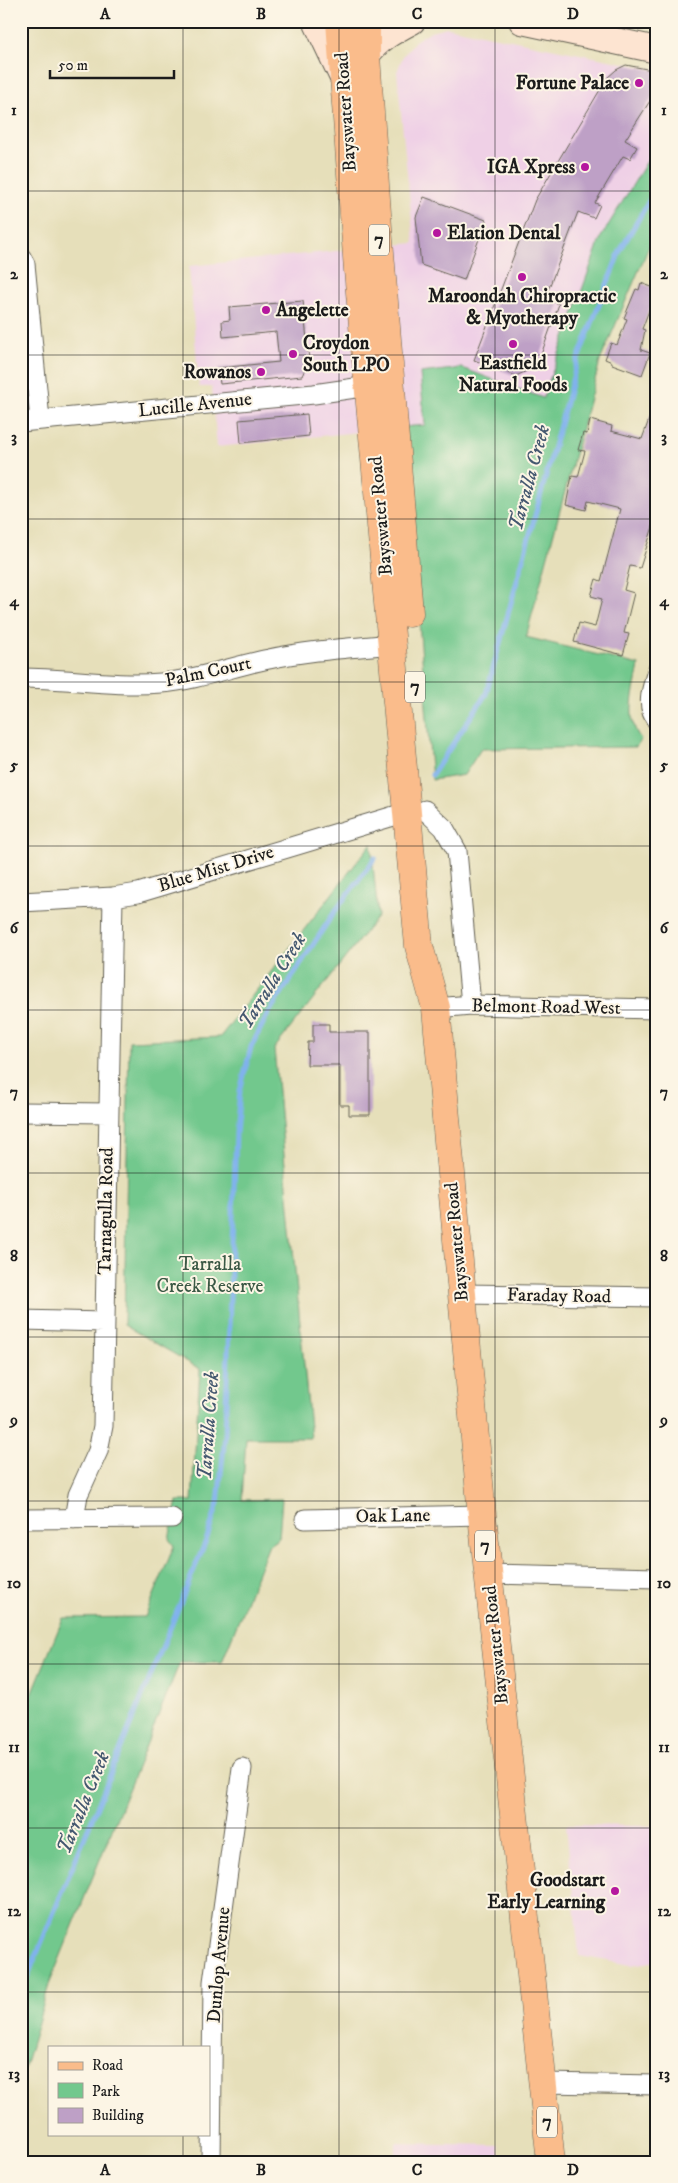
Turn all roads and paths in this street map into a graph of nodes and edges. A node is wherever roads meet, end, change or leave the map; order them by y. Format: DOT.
graph roads {
  1 [pos="316,21"];
  2 [pos="340,21"];
  3 [pos="366,21"];
  4 [pos="412,21"];
  5 [pos="522,21"];
  6 [pos="657,50"];
  7 [pos="366,56"];
  8 [pos="343,79"];
  9 [pos="21,257"];
  10 [pos="389,366"];
  11 [pos="369,386"];
  12 [pos="40,420"];
  13 [pos="21,422"];
  14 [pos="393,644"];
  15 [pos="657,671"];
  16 [pos="21,678"];
  17 [pos="656,720"];
  18 [pos="416,811"];
  19 [pos="113,897"];
  20 [pos="21,902"];
  21 [pos="471,1006"];
  22 [pos="436,1008"];
  23 [pos="657,1009"];
  24 [pos="21,1112"];
  25 [pos="108,1113"];
  26 [pos="462,1294"];
  27 [pos="657,1297"];
  28 [pos="21,1320"];
  29 [pos="104,1322"];
  30 [pos="482,1515"];
  31 [pos="172,1518"];
  32 [pos="21,1519"];
  33 [pos="74,1519"];
  34 [pos="304,1519"];
  35 [pos="488,1574"];
  36 [pos="657,1578"];
  37 [pos="242,1768"];
  38 [pos="543,2083"];
  39 [pos="657,2086"];
  40 [pos="211,2162"];
  41 [pos="551,2162"];
  1 -- 8 [label="main road"];
  2 -- 8 [label="main road, Bayswater Road / 7"];
  3 -- 7 [label="main road, Bayswater Road / 7"];
  4 -- 7 [label="main road"];
  5 -- 6 [label="main road"];
  7 -- 10 [label="main road, Bayswater Road / 7"];
  8 -- 11 [label="main road, Bayswater Road / 7"];
  9 -- 12 [label="street"];
  10 -- 11 [label="main road"];
  10 -- 18 [label="main road, Bayswater Road / 7"];
  11 -- 12 [label="street, Lucille Avenue"];
  11 -- 14 [label="main road, Bayswater Road / 7"];
  12 -- 13 [label="street, Lucille Avenue"];
  14 -- 16 [label="street, Palm Court"];
  14 -- 18 [label="main road, Bayswater Road / 7"];
  15 -- 17 [label="street"];
  18 -- 19 [label="street, Blue Mist Drive"];
  18 -- 21 [label="street"];
  18 -- 22 [label="main road, Bayswater Road / 7"];
  19 -- 20 [label="street, Blue Mist Drive"];
  19 -- 25 [label="street, Tarnagulla Road"];
  21 -- 22 [label="street, Belmont Road West"];
  21 -- 23 [label="street, Belmont Road West"];
  22 -- 26 [label="main road, Bayswater Road / 7"];
  24 -- 25 [label="street"];
  25 -- 29 [label="street, Tarnagulla Road"];
  26 -- 27 [label="street, Faraday Road"];
  26 -- 30 [label="main road, Bayswater Road / 7"];
  28 -- 29 [label="street"];
  29 -- 33 [label="street, Tarnagulla Road"];
  30 -- 34 [label="street, Oak Lane"];
  30 -- 35 [label="main road, Bayswater Road / 7"];
  31 -- 33 [label="street"];
  32 -- 33 [label="street"];
  35 -- 36 [label="street"];
  35 -- 38 [label="main road, Bayswater Road / 7"];
  37 -- 40 [label="street, Dunlop Avenue"];
  38 -- 39 [label="street"];
  38 -- 41 [label="main road, Bayswater Road / 7"];
}
